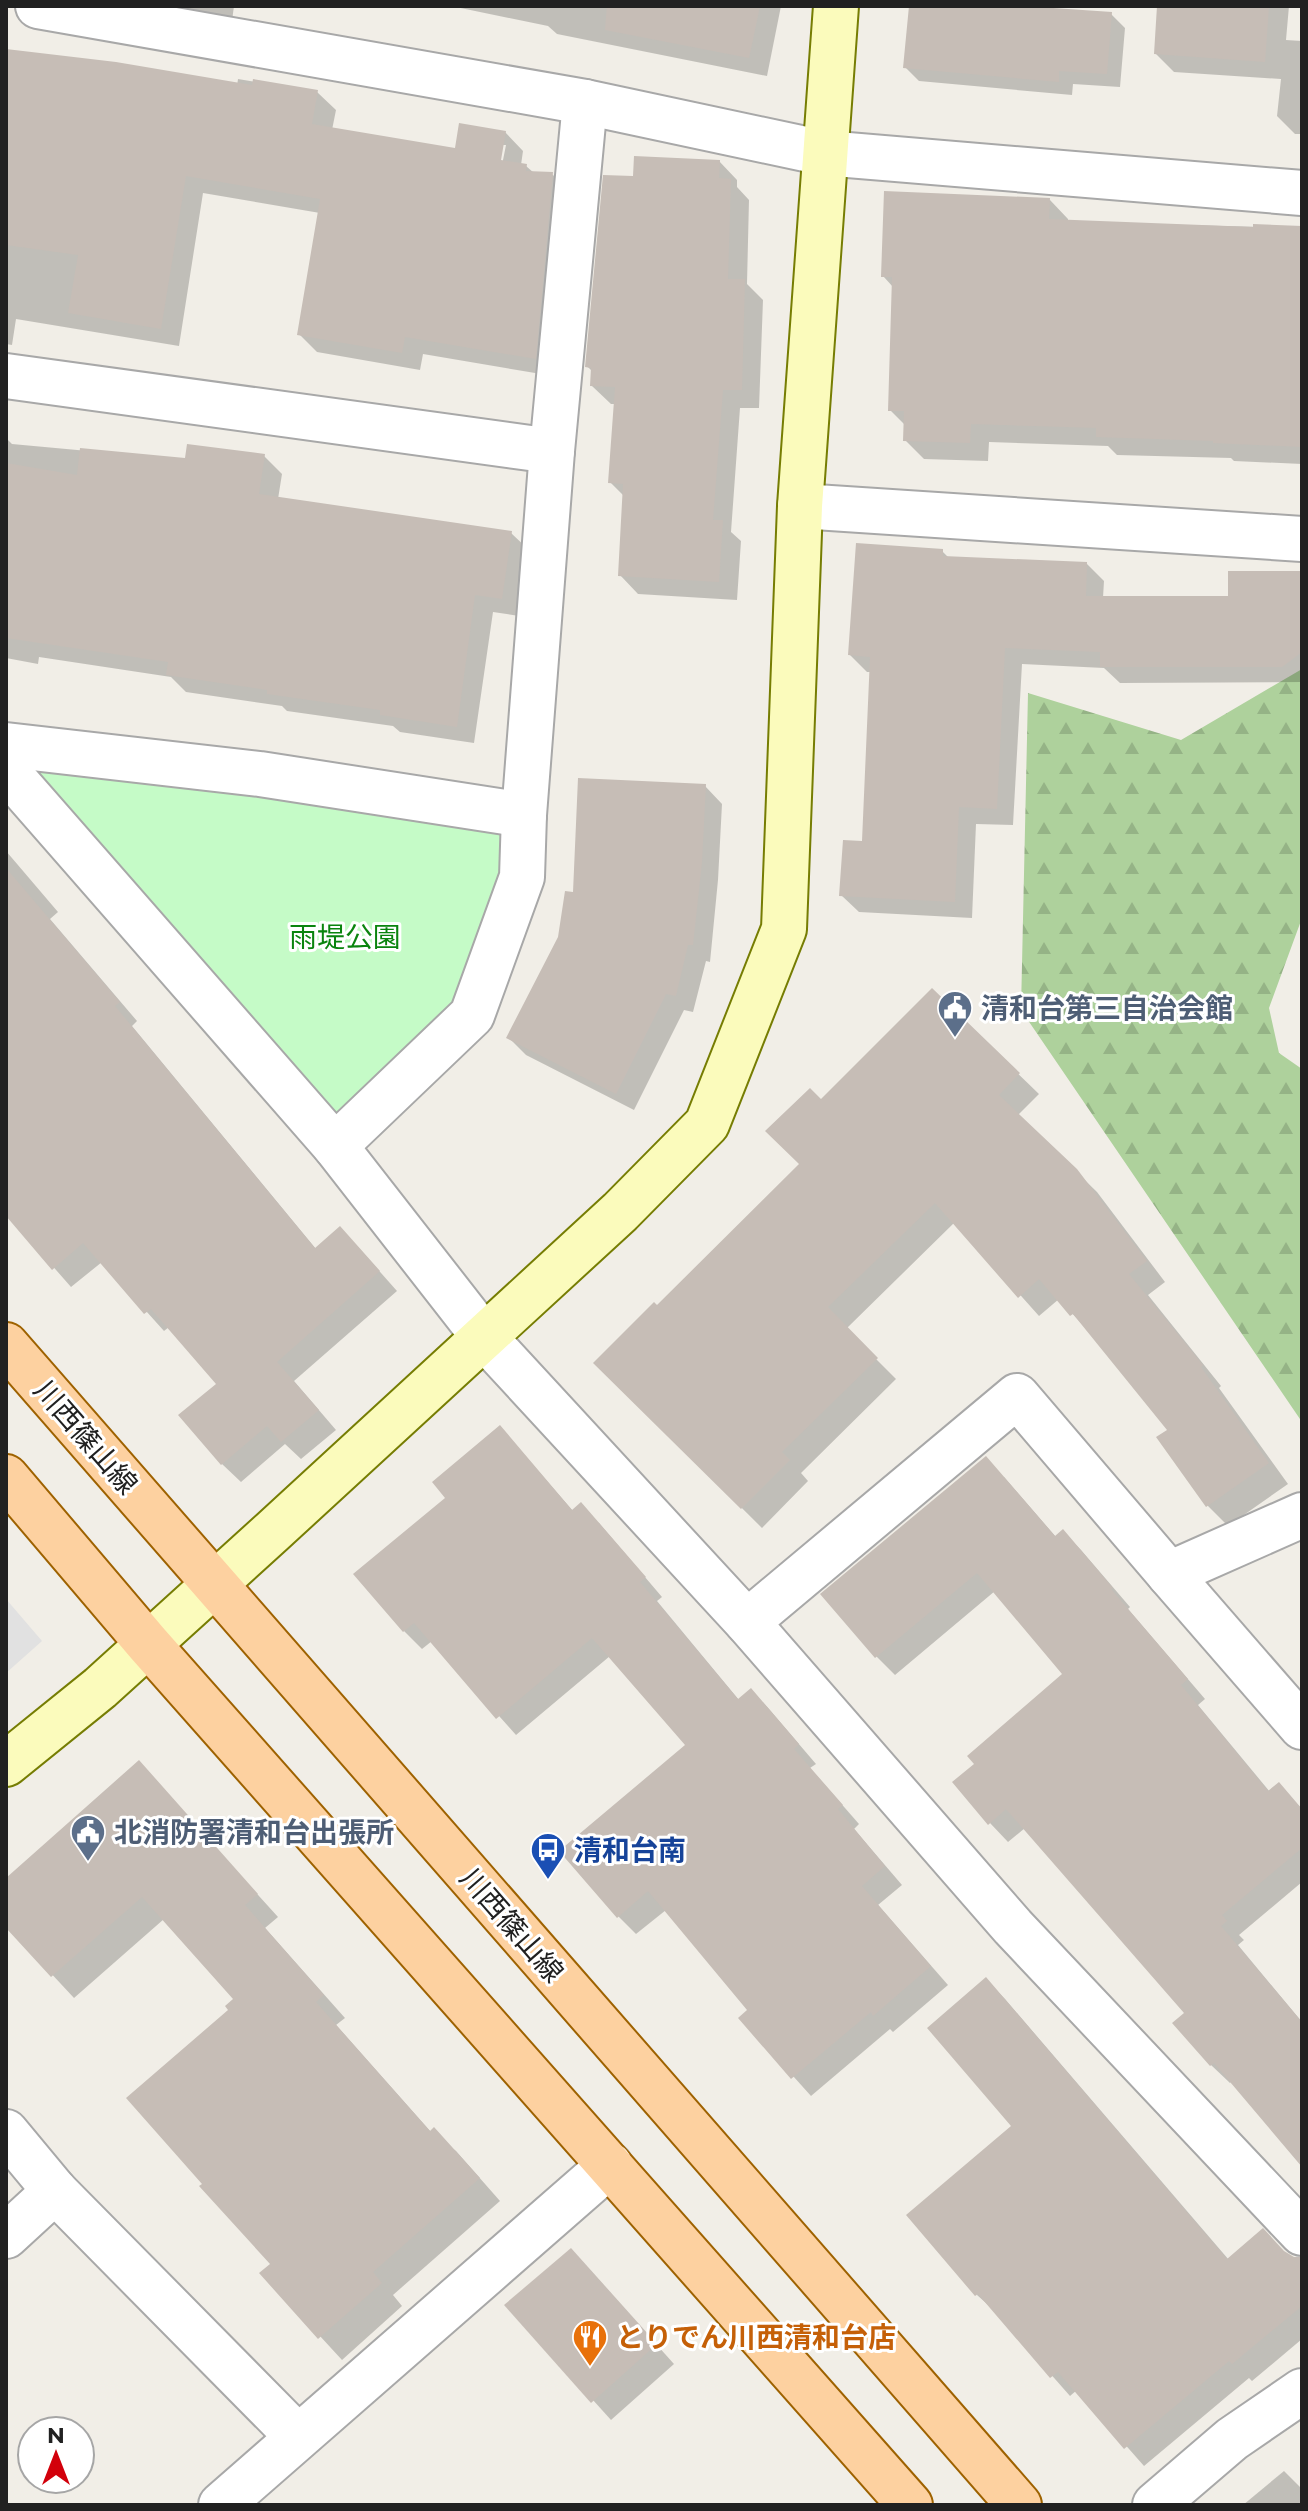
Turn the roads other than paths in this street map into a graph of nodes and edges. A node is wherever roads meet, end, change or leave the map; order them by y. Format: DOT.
graph roads {
  1 [pos="38,6"];
  2 [pos="836,6"];
  3 [pos="585,102"];
  4 [pos="824,153"];
  5 [pos="1302,193"];
  6 [pos="6,376"];
  7 [pos="552,451"];
  8 [pos="800,506"];
  9 [pos="1302,539"];
  10 [pos="6,745"];
  11 [pos="6,770"];
  12 [pos="524,815"];
  13 [pos="335,1146"];
  14 [pos="484,1337"];
  15 [pos="6,1345"];
  16 [pos="6,1477"];
  17 [pos="1302,1515"];
  18 [pos="1169,1574"];
  19 [pos="215,1583"];
  20 [pos="747,1622"];
  21 [pos="148,1644"];
  22 [pos="1302,1727"];
  23 [pos="6,1764"];
  24 [pos="6,2132"];
  25 [pos="610,2165"];
  26 [pos="55,2191"];
  27 [pos="1302,2233"];
  28 [pos="6,2236"];
  29 [pos="1301,2394"];
  30 [pos="298,2437"];
  31 [pos="221,2505"];
  32 [pos="910,2505"];
  33 [pos="1019,2505"];
  34 [pos="1155,2505"];
  1 -- 3 [label="street"];
  2 -- 4 [label="street"];
  3 -- 4 [label="street"];
  3 -- 7 [label="street"];
  4 -- 5 [label="street"];
  4 -- 8 [label="street"];
  6 -- 7 [label="street"];
  7 -- 12 [label="street"];
  8 -- 9 [label="street"];
  8 -- 14 [label="street"];
  10 -- 12 [label="street"];
  11 -- 13 [label="street"];
  12 -- 13 [label="street"];
  13 -- 14 [label="street"];
  14 -- 19 [label="street"];
  14 -- 20 [label="street"];
  15 -- 19 [label="main road, 川西篠山線"];
  16 -- 21 [label="main road"];
  17 -- 18 [label="street"];
  18 -- 20 [label="street"];
  18 -- 22 [label="street"];
  19 -- 21 [label="street"];
  19 -- 33 [label="main road, 川西篠山線"];
  20 -- 27 [label="street"];
  21 -- 23 [label="street"];
  21 -- 25 [label="main road"];
  24 -- 26 [label="street"];
  25 -- 30 [label="street"];
  25 -- 32 [label="main road"];
  26 -- 28 [label="street"];
  26 -- 30 [label="street"];
  29 -- 34 [label="street"];
  30 -- 31 [label="street"];
}
